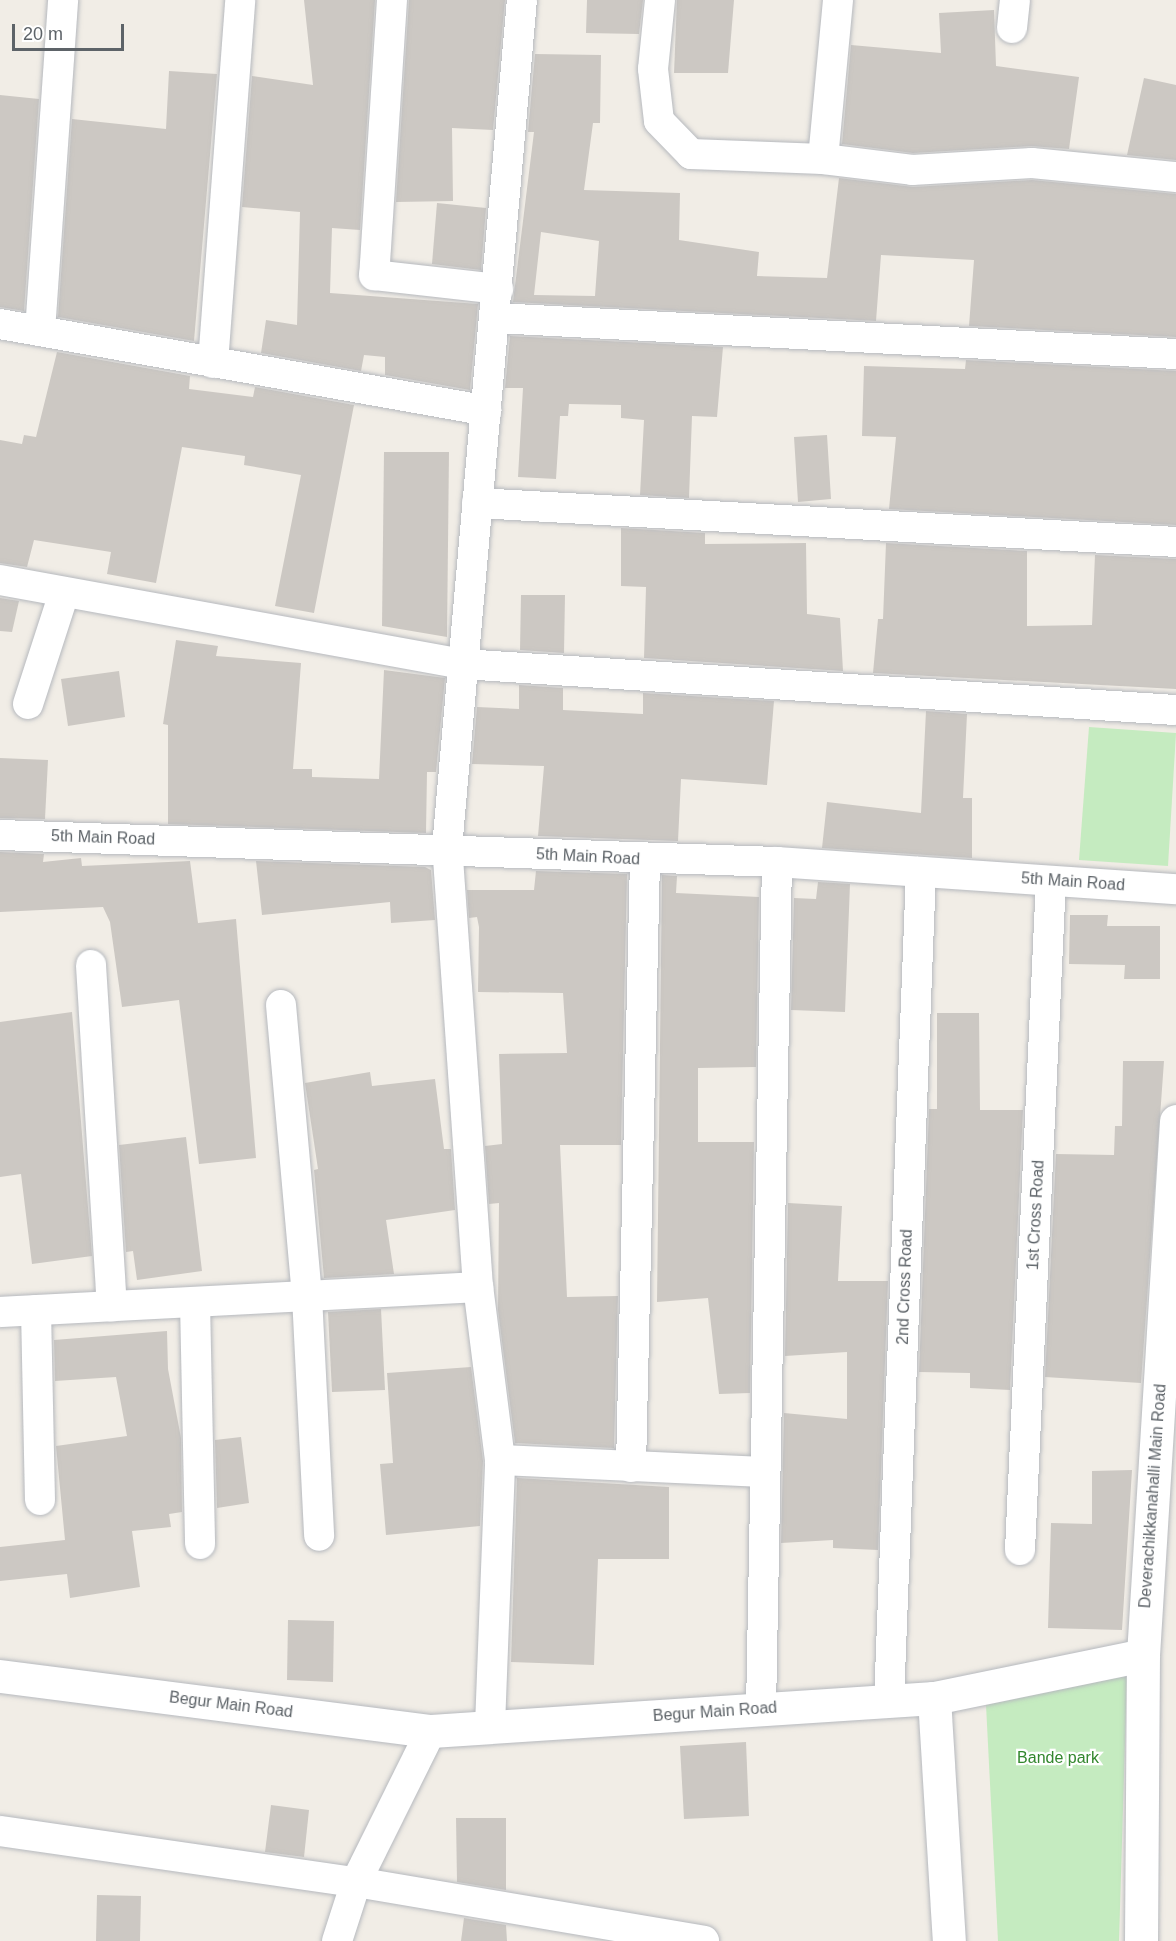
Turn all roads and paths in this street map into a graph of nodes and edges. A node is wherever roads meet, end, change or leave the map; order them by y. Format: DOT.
graph roads {
  1 [pos="63,0"];
  2 [pos="240,0"];
  3 [pos="392,0"];
  4 [pos="522,0"];
  5 [pos="660,0"];
  6 [pos="838,0"];
  7 [pos="823,159"];
  8 [pos="1176,177"];
  9 [pos="497,303"];
  10 [pos="0,324"];
  11 [pos="40,331"];
  12 [pos="1176,354"];
  13 [pos="213,363"];
  14 [pos="486,411"];
  15 [pos="477,503"];
  16 [pos="1176,542"];
  17 [pos="0,580"];
  18 [pos="64,593"];
  19 [pos="462,664"];
  20 [pos="28,704"];
  21 [pos="1176,710"];
  22 [pos="0,834"];
  23 [pos="447,849"];
  24 [pos="645,860"];
  25 [pos="777,862"];
  26 [pos="921,872"];
  27 [pos="1051,881"];
  28 [pos="1176,889"];
  29 [pos="91,965"];
  30 [pos="281,1005"];
  31 [pos="1176,1121"];
  32 [pos="1174,1184"];
  33 [pos="478,1287"];
  34 [pos="307,1296"];
  35 [pos="195,1302"];
  36 [pos="112,1306"];
  37 [pos="36,1310"];
  38 [pos="0,1312"];
  39 [pos="1168,1376"];
  40 [pos="500,1460"];
  41 [pos="631,1467"];
  42 [pos="765,1472"];
  43 [pos="40,1500"];
  44 [pos="319,1536"];
  45 [pos="200,1544"];
  46 [pos="1020,1550"];
  47 [pos="1143,1655"];
  48 [pos="0,1676"];
  49 [pos="934,1698"];
  50 [pos="889,1701"];
  51 [pos="761,1710"];
  52 [pos="490,1726"];
  53 [pos="431,1731"];
  54 [pos="0,1831"];
  55 [pos="356,1882"];
  56 [pos="337,1941"];
  57 [pos="704,1941"];
  58 [pos="949,1941"];
  59 [pos="1141,1941"];
  1 -- 11 [label="street"];
  2 -- 13 [label="street"];
  3 -- 9 [label="street"];
  4 -- 9 [label="street"];
  5 -- 7 [label="street"];
  6 -- 7 [label="street"];
  7 -- 8 [label="street"];
  9 -- 12 [label="street"];
  9 -- 14 [label="street"];
  10 -- 11 [label="street"];
  11 -- 13 [label="street"];
  13 -- 14 [label="street"];
  14 -- 15 [label="street"];
  15 -- 16 [label="street"];
  15 -- 19 [label="street"];
  17 -- 18 [label="street"];
  18 -- 19 [label="street"];
  18 -- 20 [label="street"];
  19 -- 21 [label="street"];
  19 -- 23 [label="street"];
  22 -- 23 [label="street, 5th Main Road"];
  23 -- 24 [label="street, 5th Main Road"];
  23 -- 33 [label="street"];
  24 -- 25 [label="street, 5th Main Road"];
  24 -- 41 [label="street"];
  25 -- 26 [label="street, 5th Main Road"];
  25 -- 42 [label="street"];
  26 -- 27 [label="street, 5th Main Road"];
  26 -- 50 [label="street, 2nd Cross Road"];
  27 -- 28 [label="street, 5th Main Road"];
  27 -- 46 [label="street, 1st Cross Road"];
  29 -- 36 [label="street"];
  30 -- 34 [label="street"];
  31 -- 32 [label="street, Deverachikkanahalli Main Road"];
  32 -- 39 [label="street, Deverachikkanahalli Main Road"];
  33 -- 34 [label="street"];
  33 -- 40 [label="street"];
  34 -- 35 [label="street"];
  34 -- 44 [label="street"];
  35 -- 36 [label="street"];
  35 -- 45 [label="street"];
  36 -- 37 [label="street"];
  37 -- 38 [label="street"];
  37 -- 43 [label="street"];
  39 -- 47 [label="street, Deverachikkanahalli Main Road"];
  40 -- 41 [label="street"];
  40 -- 52 [label="street"];
  41 -- 42 [label="street"];
  42 -- 51 [label="street"];
  47 -- 49 [label="street, Begur Main Road"];
  47 -- 59 [label="street"];
  48 -- 53 [label="street, Begur Main Road"];
  49 -- 50 [label="street, Begur Main Road"];
  49 -- 58 [label="street"];
  50 -- 51 [label="street, Begur Main Road"];
  51 -- 52 [label="street, Begur Main Road"];
  52 -- 53 [label="street, Begur Main Road"];
  53 -- 55 [label="street"];
  54 -- 55 [label="street"];
  55 -- 56 [label="street"];
  55 -- 57 [label="street"];
}
